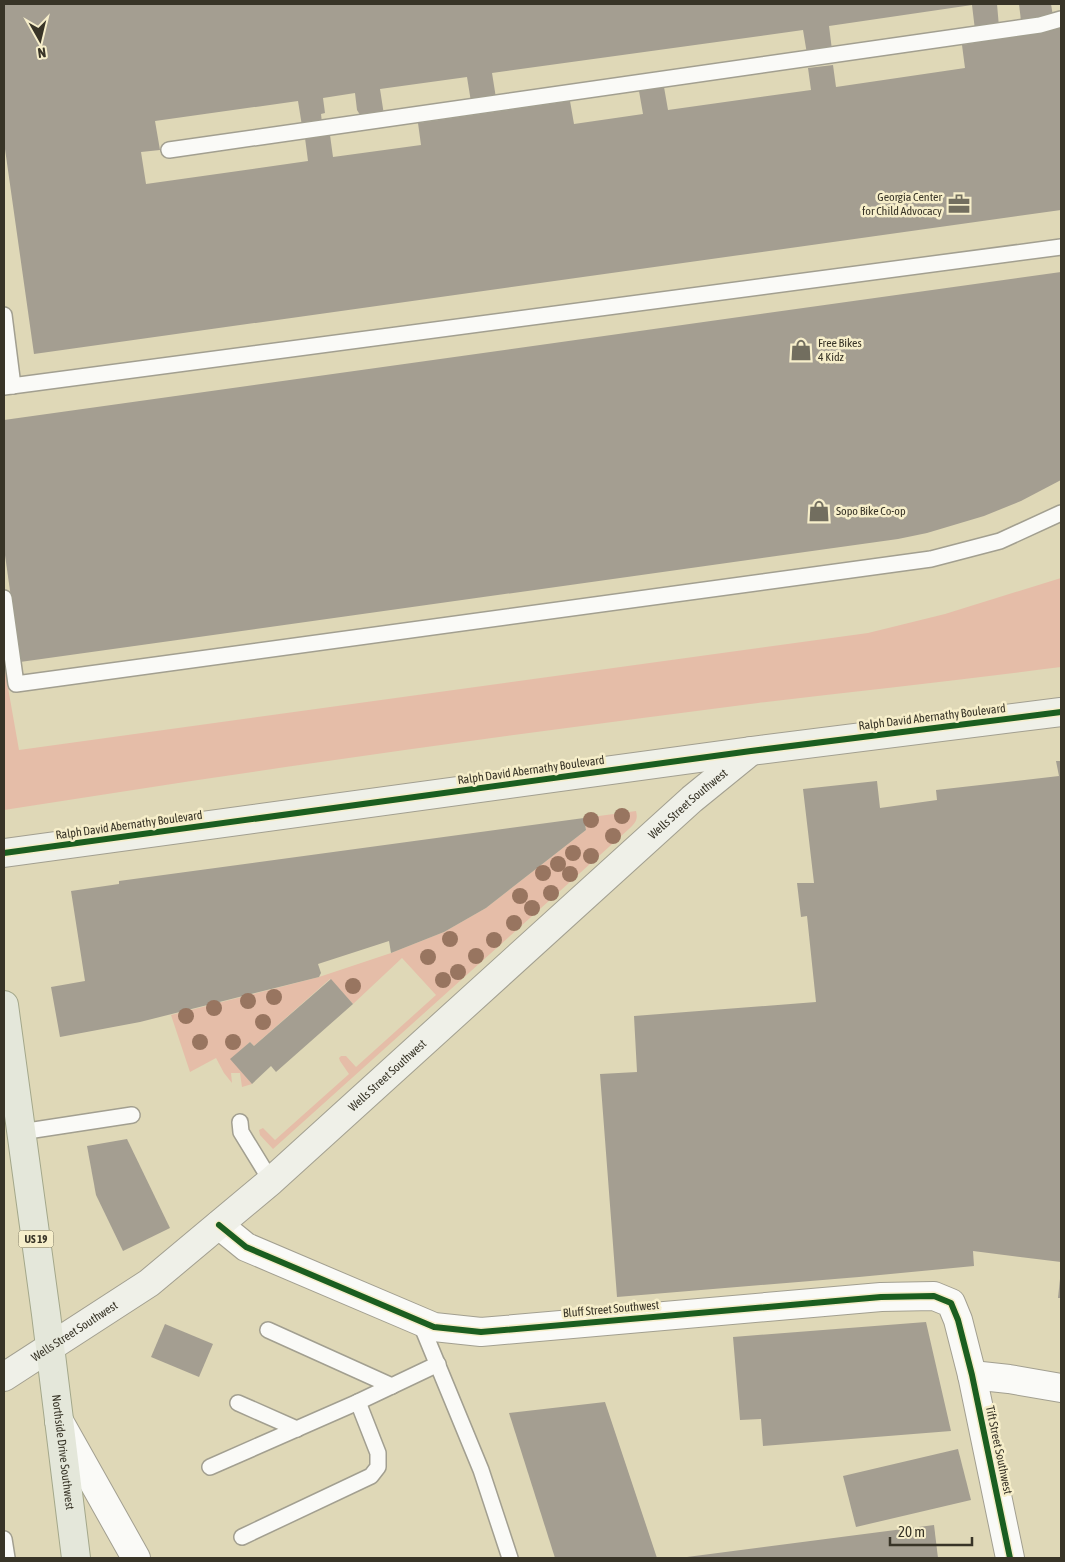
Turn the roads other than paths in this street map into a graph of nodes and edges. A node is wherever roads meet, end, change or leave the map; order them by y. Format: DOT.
graph roads {
  1 [pos="1061,19"];
  2 [pos="169,150"];
  3 [pos="1061,247"];
  4 [pos="4,316"];
  5 [pos="9,387"];
  6 [pos="1061,513"];
  7 [pos="4,598"];
  8 [pos="1061,712"];
  9 [pos="752,751"];
  10 [pos="4,853"];
  11 [pos="4,1004"];
  12 [pos="8,1074"];
  13 [pos="132,1114"];
  14 [pos="240,1122"];
  15 [pos="21,1132"];
  16 [pos="271,1181"];
  17 [pos="220,1225"];
  18 [pos="420,1322"];
  19 [pos="268,1330"];
  20 [pos="50,1347"];
  21 [pos="438,1364"];
  22 [pos="972,1376"];
  23 [pos="4,1377"];
  24 [pos="392,1386"];
  25 [pos="1061,1388"];
  26 [pos="358,1402"];
  27 [pos="238,1403"];
  28 [pos="59,1421"];
  29 [pos="296,1428"];
  30 [pos="210,1467"];
  31 [pos="242,1537"];
  32 [pos="4,1539"];
  33 [pos="7,1558"];
  34 [pos="76,1558"];
  35 [pos="136,1558"];
  36 [pos="510,1558"];
  37 [pos="1010,1558"];
  1 -- 2 [label="lane"];
  3 -- 5 [label="lane"];
  4 -- 5 [label="lane"];
  6 -- 7 [label="lane"];
  8 -- 9 [label="main road, Ralph David Abernathy Boulevard"];
  9 -- 10 [label="main road, Ralph David Abernathy Boulevard"];
  9 -- 16 [label="main road, Wells Street Southwest"];
  11 -- 12 [label="main road, US 19"];
  12 -- 15 [label="main road, US 19"];
  13 -- 15 [label="lane"];
  14 -- 16 [label="lane"];
  15 -- 20 [label="main road, US 19"];
  16 -- 17 [label="main road, Wells Street Southwest"];
  17 -- 18 [label="street, Bluff Street Southwest"];
  17 -- 20 [label="main road, Wells Street Southwest"];
  18 -- 21 [label="lane"];
  18 -- 22 [label="street, Bluff Street Southwest"];
  19 -- 24 [label="lane"];
  20 -- 23 [label="main road, Wells Street Southwest"];
  20 -- 28 [label="main road, Northside Drive Southwest / US 19"];
  21 -- 24 [label="lane"];
  21 -- 36 [label="lane"];
  22 -- 25 [label="street"];
  22 -- 37 [label="street, Tift Street Southwest"];
  24 -- 26 [label="lane"];
  26 -- 29 [label="lane"];
  26 -- 31 [label="lane"];
  27 -- 29 [label="lane"];
  28 -- 34 [label="main road, Northside Drive Southwest / US 19"];
  28 -- 35 [label="street"];
  29 -- 30 [label="lane"];
  32 -- 33 [label="lane"];
}
